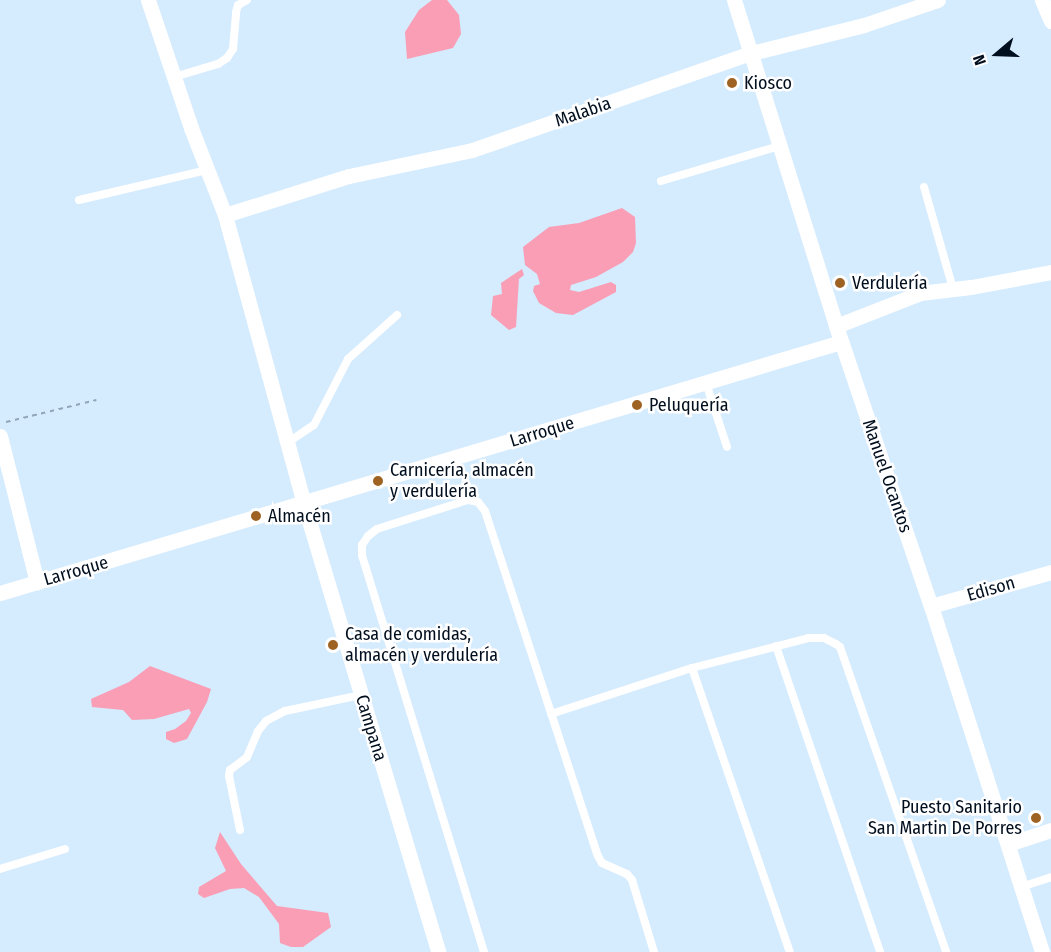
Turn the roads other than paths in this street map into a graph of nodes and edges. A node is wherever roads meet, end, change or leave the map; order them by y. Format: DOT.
graph roads {
  1 [pos="148,0"];
  2 [pos="247,0"];
  3 [pos="734,0"];
  4 [pos="938,0"];
  5 [pos="1042,0"];
  6 [pos="1051,21"];
  7 [pos="751,53"];
  8 [pos="174,77"];
  9 [pos="779,146"];
  10 [pos="207,170"];
  11 [pos="661,181"];
  12 [pos="924,187"];
  13 [pos="79,200"];
  14 [pos="225,215"];
  15 [pos="1051,272"];
  16 [pos="953,290"];
  17 [pos="396,315"];
  18 [pos="836,326"];
  19 [pos="842,342"];
  20 [pos="706,383"];
  21 [pos="0,440"];
  22 [pos="287,443"];
  23 [pos="727,447"];
  24 [pos="304,504"];
  25 [pos="1051,572"];
  26 [pos="37,582"];
  27 [pos="0,593"];
  28 [pos="931,606"];
  29 [pos="776,646"];
  30 [pos="692,668"];
  31 [pos="361,694"];
  32 [pos="551,714"];
  33 [pos="240,830"];
  34 [pos="1051,830"];
  35 [pos="1008,844"];
  36 [pos="65,849"];
  37 [pos="0,869"];
  38 [pos="1051,877"];
  39 [pos="1021,886"];
  40 [pos="438,952"];
  41 [pos="484,952"];
  42 [pos="654,952"];
  43 [pos="790,952"];
  44 [pos="880,952"];
  45 [pos="946,952"];
  46 [pos="1042,952"];
  1 -- 8 [label="street, Campana"];
  2 -- 8 [label="lane"];
  3 -- 7 [label="street, Manuel Ocantos"];
  4 -- 7 [label="street, Malabia"];
  5 -- 6 [label="street"];
  7 -- 9 [label="street, Manuel Ocantos"];
  7 -- 14 [label="street, Malabia"];
  8 -- 10 [label="street, Campana"];
  9 -- 11 [label="lane"];
  9 -- 18 [label="street, Manuel Ocantos"];
  10 -- 13 [label="lane"];
  10 -- 14 [label="street, Campana"];
  12 -- 16 [label="lane"];
  14 -- 22 [label="street, Campana"];
  15 -- 16 [label="street"];
  16 -- 18 [label="street"];
  17 -- 22 [label="lane"];
  18 -- 19 [label="street, Manuel Ocantos"];
  19 -- 20 [label="street, Larroque"];
  19 -- 28 [label="street, Manuel Ocantos"];
  20 -- 23 [label="lane"];
  20 -- 24 [label="street, Larroque"];
  21 -- 26 [label="street"];
  22 -- 24 [label="street, Campana"];
  24 -- 26 [label="street, Larroque"];
  24 -- 31 [label="street, Campana"];
  25 -- 28 [label="street, Edison"];
  26 -- 27 [label="street, Larroque"];
  28 -- 35 [label="street, Manuel Ocantos"];
  29 -- 30 [label="lane"];
  29 -- 44 [label="lane"];
  29 -- 45 [label="lane"];
  30 -- 32 [label="lane"];
  30 -- 43 [label="lane"];
  31 -- 33 [label="lane"];
  31 -- 40 [label="street, Campana"];
  32 -- 41 [label="lane"];
  32 -- 42 [label="lane"];
  34 -- 35 [label="street"];
  35 -- 39 [label="street, Manuel Ocantos"];
  36 -- 37 [label="lane"];
  38 -- 39 [label="lane"];
  39 -- 46 [label="street, Manuel Ocantos"];
}
